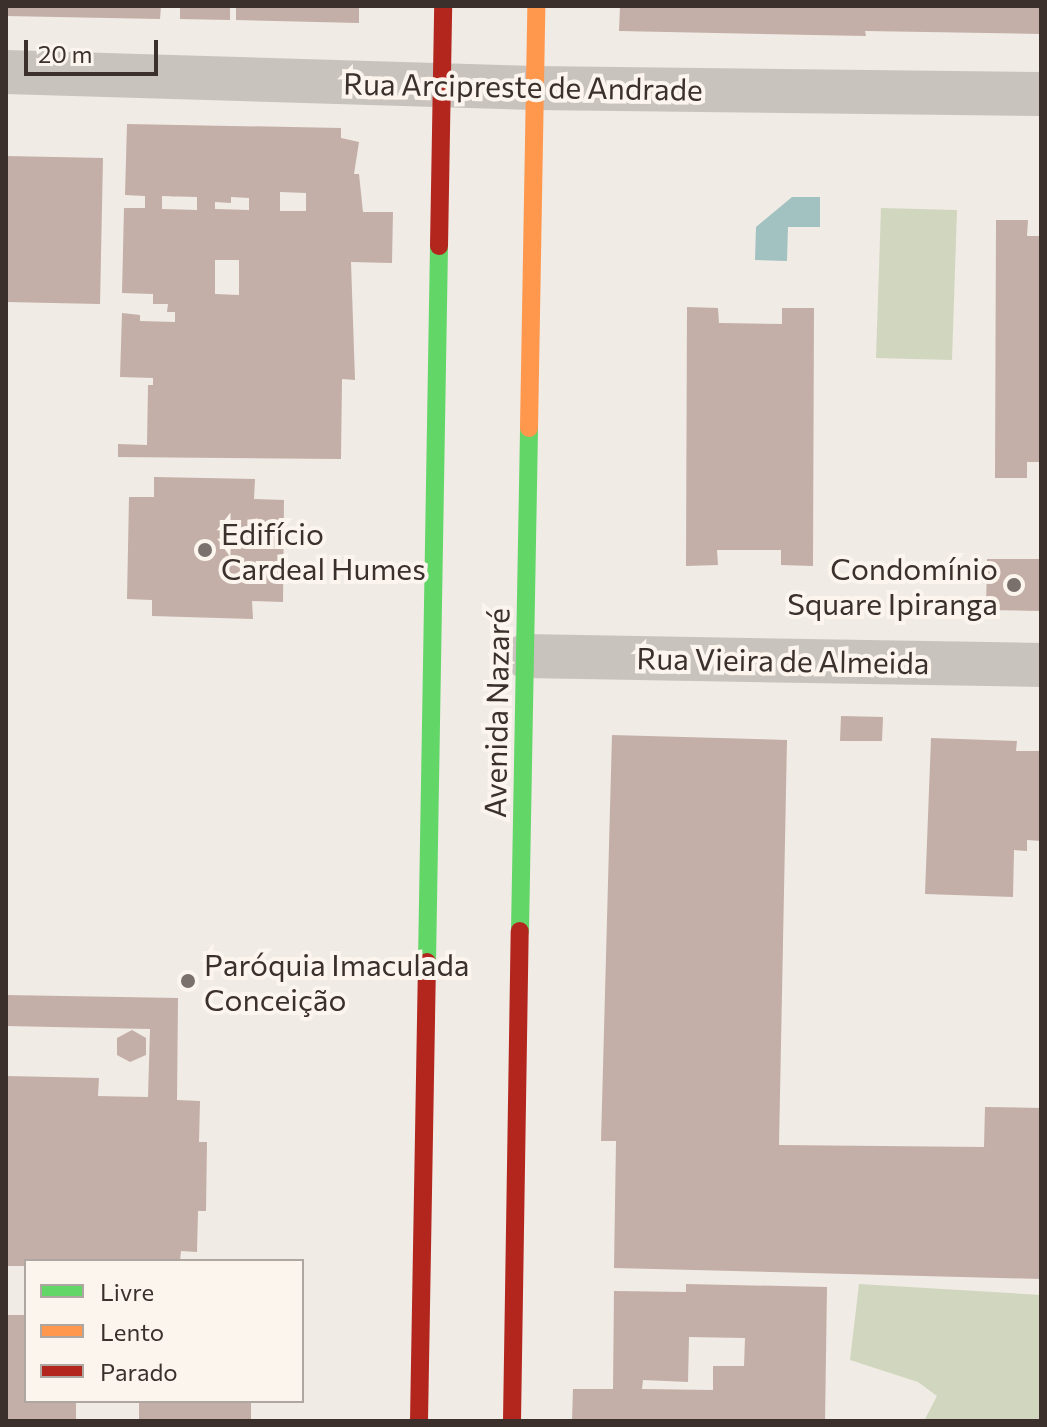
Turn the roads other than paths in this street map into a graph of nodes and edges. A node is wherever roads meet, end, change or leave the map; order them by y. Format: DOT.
graph roads {
  1 [pos="443,6"];
  2 [pos="536,6"];
  3 [pos="6,72"];
  4 [pos="442,85"];
  5 [pos="535,88"];
  6 [pos="1041,94"];
  7 [pos="525,656"];
  8 [pos="1041,665"];
  9 [pos="419,1421"];
  10 [pos="512,1421"];
  1 -- 4 [label="main road"];
  2 -- 5 [label="main road, Avenida Nazaré"];
  3 -- 4 [label="street, Rua Arcipreste de Andrade"];
  4 -- 5 [label="street, Rua Arcipreste de Andrade"];
  4 -- 9 [label="main road"];
  5 -- 6 [label="street, Rua Arcipreste de Andrade"];
  5 -- 7 [label="main road, Avenida Nazaré"];
  7 -- 8 [label="street, Rua Vieira de Almeida"];
  7 -- 10 [label="main road, Avenida Nazaré"];
}
